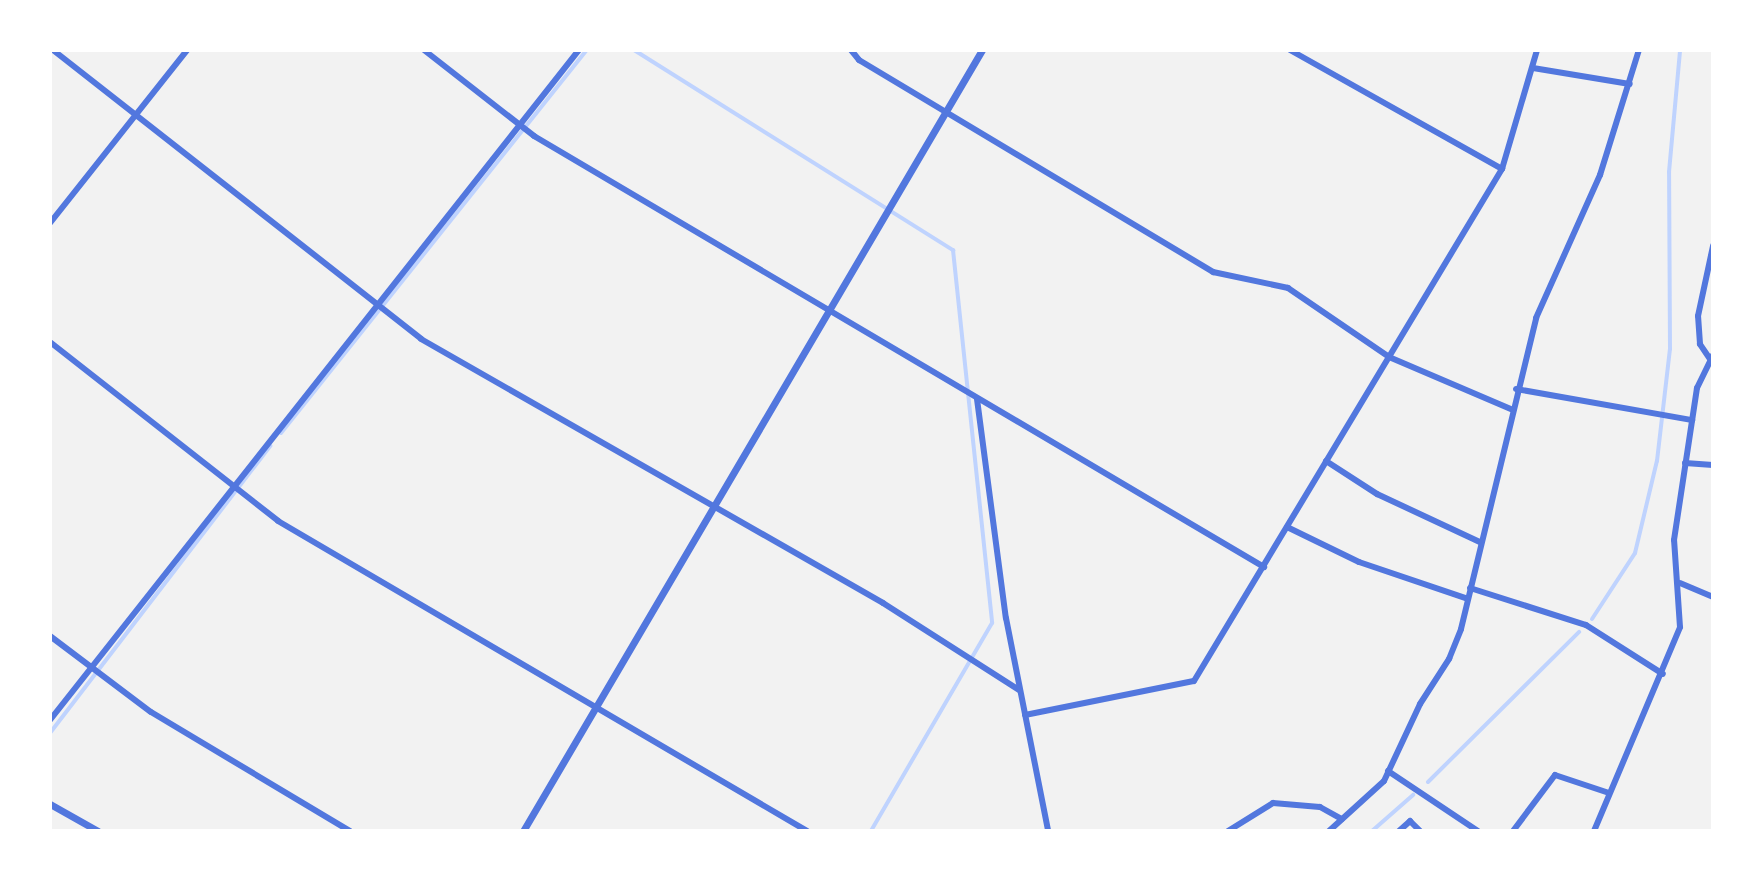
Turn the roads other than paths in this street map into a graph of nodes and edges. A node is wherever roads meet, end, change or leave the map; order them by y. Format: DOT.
graph roads {
  1 [pos="53,50"];
  2 [pos="187,50"];
  3 [pos="424,50"];
  4 [pos="579,50"];
  5 [pos="851,50"];
  6 [pos="982,50"];
  7 [pos="1290,50"];
  8 [pos="1537,50"];
  9 [pos="1639,50"];
  10 [pos="1533,68"];
  11 [pos="1630,84"];
  12 [pos="946,113"];
  13 [pos="136,115"];
  14 [pos="519,126"];
  15 [pos="1502,169"];
  16 [pos="50,223"];
  17 [pos="1713,246"];
  18 [pos="378,304"];
  19 [pos="828,311"];
  20 [pos="50,342"];
  21 [pos="1389,357"];
  22 [pos="1712,358"];
  23 [pos="1516,389"];
  24 [pos="977,399"];
  25 [pos="1511,409"];
  26 [pos="1692,420"];
  27 [pos="1326,461"];
  28 [pos="1685,463"];
  29 [pos="1713,465"];
  30 [pos="234,487"];
  31 [pos="712,510"];
  32 [pos="1287,527"];
  33 [pos="1480,542"];
  34 [pos="1264,567"];
  35 [pos="1680,583"];
  36 [pos="1470,588"];
  37 [pos="1713,597"];
  38 [pos="1468,599"];
  39 [pos="50,636"];
  40 [pos="90,668"];
  41 [pos="1663,674"];
  42 [pos="1019,690"];
  43 [pos="595,709"];
  44 [pos="1025,715"];
  45 [pos="50,720"];
  46 [pos="1388,771"];
  47 [pos="1609,793"];
  48 [pos="50,804"];
  49 [pos="1342,819"];
  50 [pos="98,831"];
  51 [pos="350,831"];
  52 [pos="523,831"];
  53 [pos="807,831"];
  54 [pos="1048,831"];
  55 [pos="1228,831"];
  56 [pos="1329,831"];
  57 [pos="1399,831"];
  58 [pos="1420,831"];
  59 [pos="1478,831"];
  60 [pos="1513,831"];
  61 [pos="1594,831"];
  1 -- 13 [label="street"];
  2 -- 13 [label="street"];
  3 -- 14 [label="street"];
  4 -- 14 [label="street"];
  5 -- 12 [label="street"];
  6 -- 12 [label="street"];
  7 -- 15 [label="street"];
  8 -- 10 [label="street"];
  9 -- 11 [label="street"];
  10 -- 11 [label="street"];
  10 -- 15 [label="street"];
  11 -- 23 [label="street"];
  12 -- 19 [label="street"];
  12 -- 21 [label="street"];
  13 -- 16 [label="street"];
  13 -- 18 [label="street"];
  14 -- 18 [label="street"];
  14 -- 19 [label="street"];
  15 -- 21 [label="street"];
  17 -- 22 [label="street"];
  18 -- 30 [label="street"];
  18 -- 31 [label="street"];
  19 -- 24 [label="street"];
  19 -- 31 [label="street"];
  20 -- 30 [label="street"];
  21 -- 25 [label="street"];
  21 -- 27 [label="street"];
  22 -- 26 [label="street"];
  23 -- 25 [label="street"];
  23 -- 26 [label="street"];
  24 -- 34 [label="street"];
  24 -- 42 [label="street"];
  25 -- 33 [label="street"];
  26 -- 28 [label="street"];
  27 -- 32 [label="street"];
  27 -- 33 [label="street"];
  28 -- 29 [label="street"];
  28 -- 35 [label="street"];
  30 -- 40 [label="street"];
  30 -- 43 [label="street"];
  31 -- 42 [label="street"];
  31 -- 43 [label="street"];
  32 -- 34 [label="street"];
  32 -- 38 [label="street"];
  33 -- 36 [label="street"];
  34 -- 44 [label="street"];
  35 -- 37 [label="street"];
  35 -- 41 [label="street"];
  36 -- 38 [label="street"];
  36 -- 41 [label="street"];
  38 -- 46 [label="street"];
  39 -- 40 [label="street"];
  40 -- 45 [label="street"];
  40 -- 51 [label="street"];
  41 -- 47 [label="street"];
  42 -- 44 [label="street"];
  43 -- 52 [label="street"];
  43 -- 53 [label="street"];
  44 -- 54 [label="street"];
  46 -- 49 [label="street"];
  46 -- 59 [label="street"];
  47 -- 60 [label="street"];
  47 -- 61 [label="street"];
  48 -- 50 [label="street"];
  49 -- 55 [label="street"];
  49 -- 56 [label="street"];
  57 -- 58 [label="street"];
}
